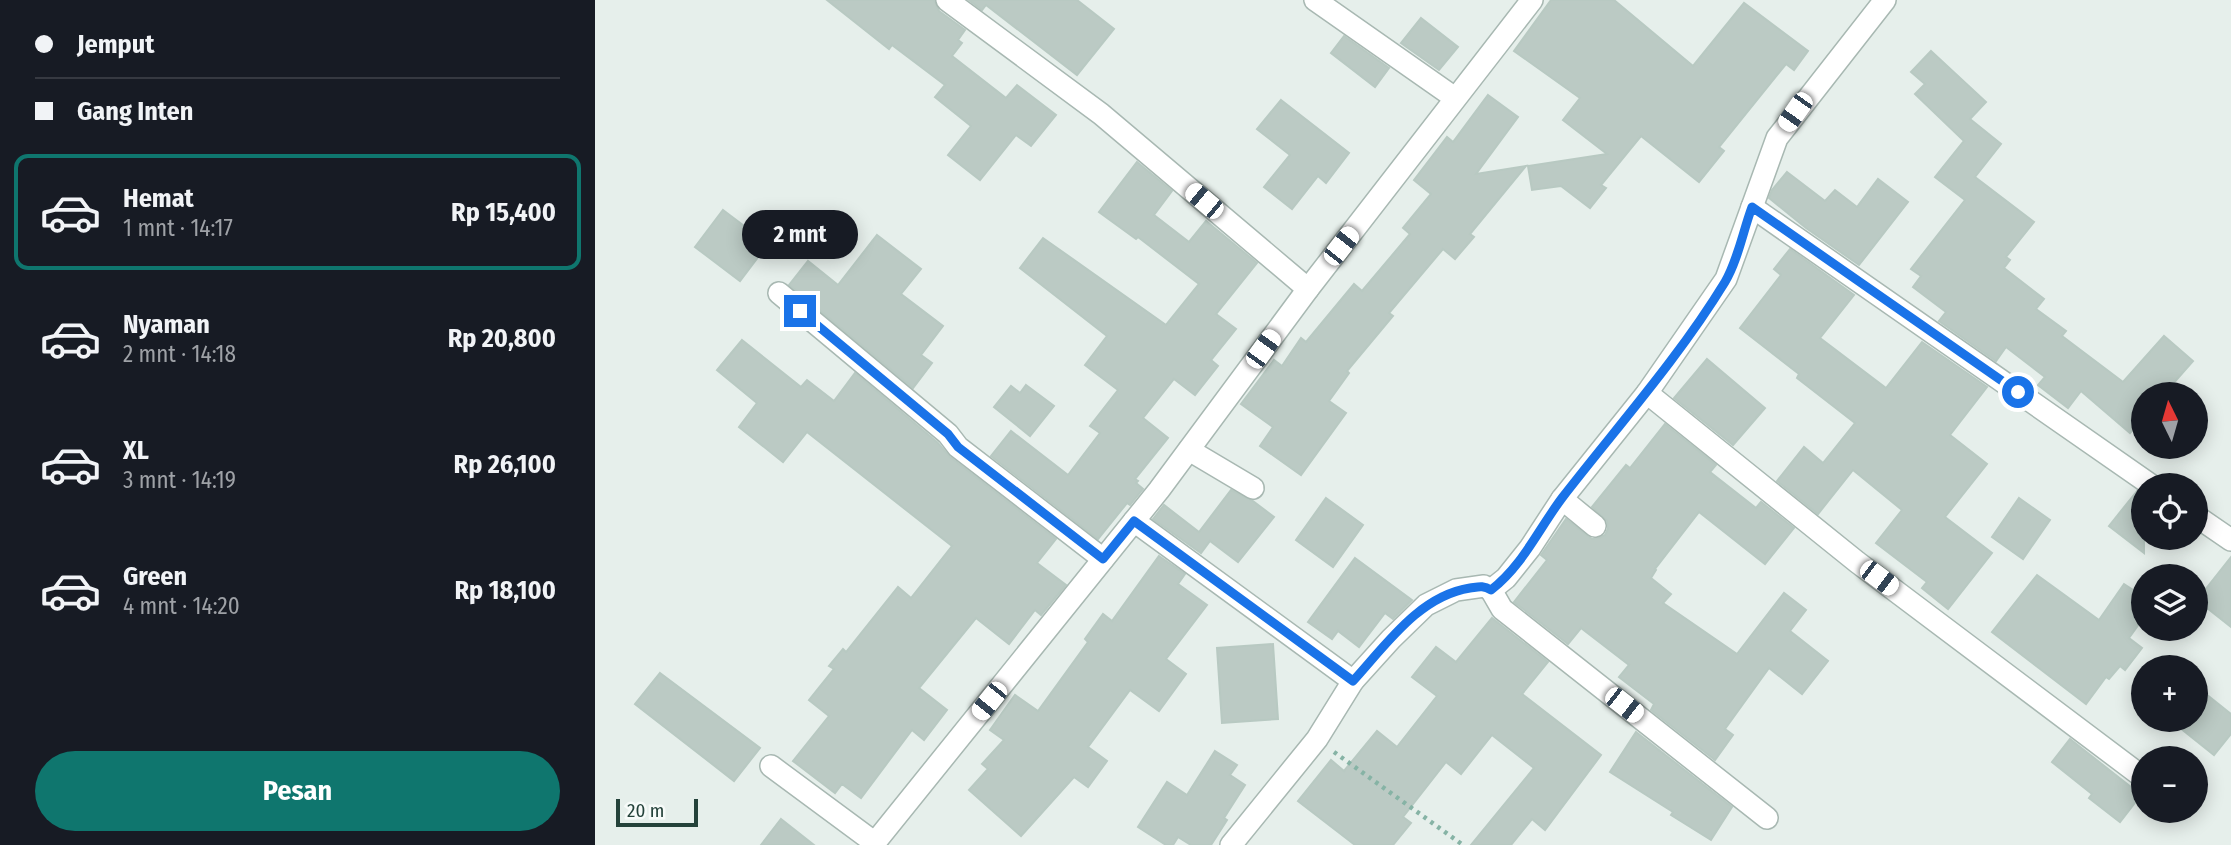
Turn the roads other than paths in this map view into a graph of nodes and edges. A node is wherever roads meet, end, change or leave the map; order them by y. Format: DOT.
graph roads {
  1 [pos="947,0"];
  2 [pos="1315,0"];
  3 [pos="1532,0"];
  4 [pos="1885,0"];
  5 [pos="1455,98"];
  6 [pos="1752,207"];
  7 [pos="1308,289"];
  8 [pos="779,293"];
  9 [pos="1647,393"];
  10 [pos="1189,450"];
  11 [pos="2134,473"];
  12 [pos="1253,488"];
  13 [pos="1562,499"];
  14 [pos="1134,521"];
  15 [pos="2208,524"];
  16 [pos="1595,526"];
  17 [pos="2231,540"];
  18 [pos="1103,559"];
  19 [pos="1491,590"];
  20 [pos="1353,681"];
  21 [pos="771,766"];
  22 [pos="2131,768"];
  23 [pos="1767,818"];
  24 [pos="874,844"];
  25 [pos="1231,845"];
  1 -- 7 [label="street"];
  2 -- 5 [label="street"];
  3 -- 5 [label="street"];
  4 -- 6 [label="street"];
  5 -- 7 [label="street"];
  6 -- 9 [label="street"];
  6 -- 11 [label="street"];
  7 -- 10 [label="street"];
  8 -- 18 [label="street"];
  9 -- 13 [label="street"];
  9 -- 22 [label="street"];
  10 -- 12 [label="street"];
  10 -- 14 [label="street"];
  13 -- 16 [label="street"];
  13 -- 19 [label="street"];
  14 -- 18 [label="street"];
  14 -- 20 [label="street"];
  15 -- 17 [label="street"];
  18 -- 24 [label="street"];
  19 -- 20 [label="street"];
  19 -- 23 [label="street"];
  20 -- 25 [label="street"];
  21 -- 24 [label="street"];
}
